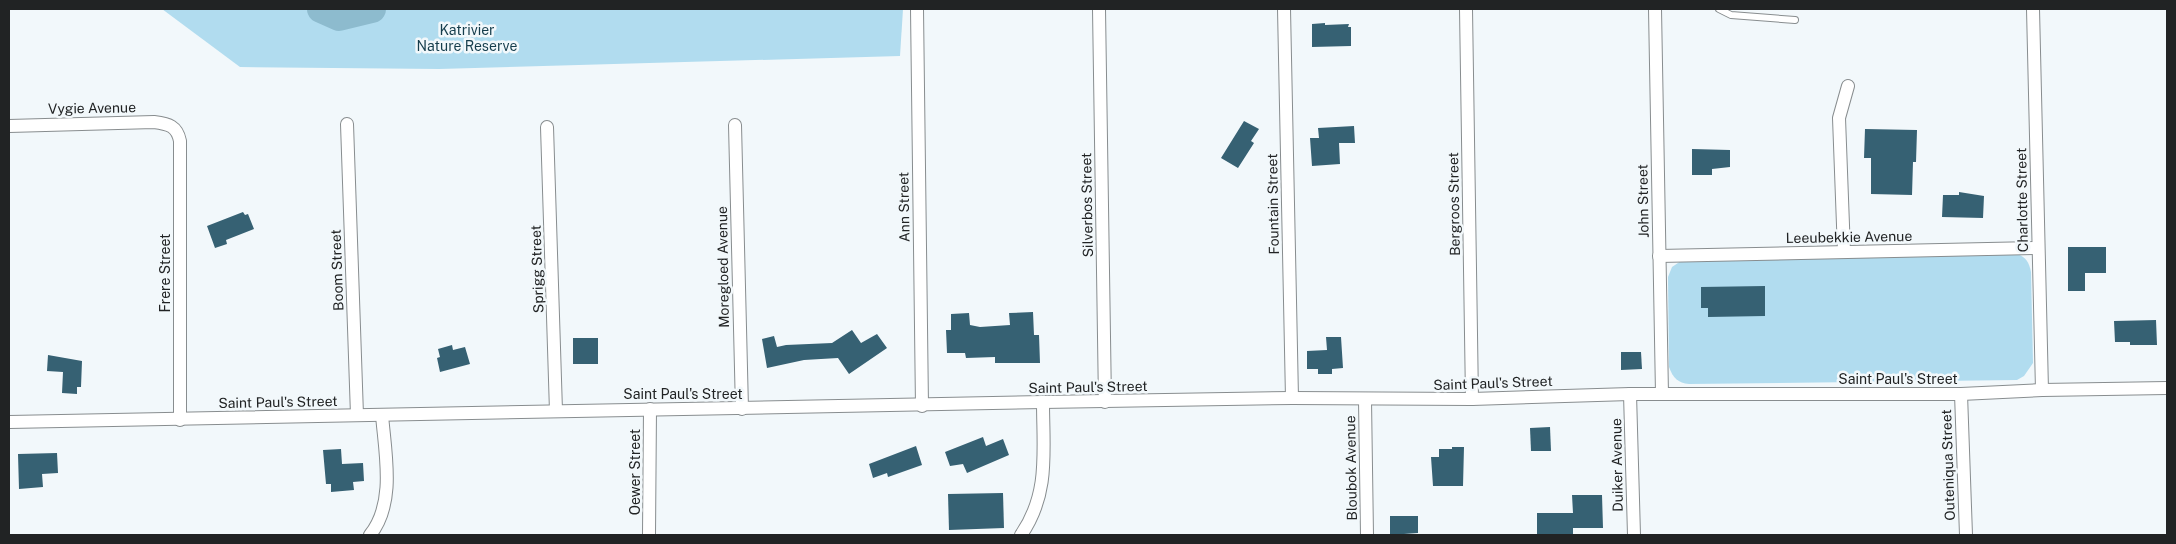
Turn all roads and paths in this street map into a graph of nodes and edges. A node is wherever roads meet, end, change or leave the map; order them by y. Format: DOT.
graph roads {
  1 [pos="917,9"];
  2 [pos="1099,9"];
  3 [pos="1284,9"];
  4 [pos="1466,9"];
  5 [pos="1655,9"];
  6 [pos="1719,9"];
  7 [pos="2033,9"];
  8 [pos="1796,20"];
  9 [pos="1848,86"];
  10 [pos="347,124"];
  11 [pos="735,124"];
  12 [pos="9,126"];
  13 [pos="547,126"];
  14 [pos="175,128"];
  15 [pos="2038,248"];
  16 [pos="1844,252"];
  17 [pos="1659,256"];
  18 [pos="2167,388"];
  19 [pos="2042,390"];
  20 [pos="1630,394"];
  21 [pos="1662,394"];
  22 [pos="1961,394"];
  23 [pos="1292,398"];
  24 [pos="1364,400"];
  25 [pos="1472,400"];
  26 [pos="1043,402"];
  27 [pos="1105,402"];
  28 [pos="922,406"];
  29 [pos="650,409"];
  30 [pos="742,409"];
  31 [pos="556,411"];
  32 [pos="382,414"];
  33 [pos="357,416"];
  34 [pos="180,420"];
  35 [pos="9,422"];
  36 [pos="370,535"];
  37 [pos="649,535"];
  38 [pos="1021,535"];
  39 [pos="1367,535"];
  40 [pos="1634,535"];
  41 [pos="1966,535"];
  1 -- 28 [label="street, Ann Street"];
  2 -- 27 [label="street, Silverbos Street"];
  3 -- 23 [label="street, Fountain Street"];
  4 -- 25 [label="street, Bergroos Street"];
  5 -- 17 [label="street, John Street"];
  6 -- 8 [label="lane"];
  7 -- 15 [label="street, Charlotte Street"];
  9 -- 16 [label="street"];
  10 -- 33 [label="street, Boom Street"];
  11 -- 30 [label="street, Moregloed Avenue"];
  12 -- 14 [label="street, Vygie Avenue"];
  13 -- 31 [label="street, Sprigg Street"];
  14 -- 34 [label="street, Frere Street"];
  15 -- 16 [label="street, Leeubekkie Avenue"];
  15 -- 19 [label="street, Charlotte Street"];
  16 -- 17 [label="street, Leeubekkie Avenue"];
  17 -- 21 [label="street, John Street"];
  18 -- 19 [label="street, Saint Paul's Street"];
  19 -- 22 [label="street, Saint Paul's Street"];
  20 -- 21 [label="street, Saint Paul's Street"];
  20 -- 25 [label="street, Saint Paul's Street"];
  20 -- 40 [label="street, Duiker Avenue"];
  21 -- 22 [label="street, Saint Paul's Street"];
  22 -- 41 [label="street, Outeniqua Street"];
  23 -- 24 [label="street, Saint Paul's Street"];
  23 -- 27 [label="street, Saint Paul's Street"];
  24 -- 25 [label="street, Saint Paul's Street"];
  24 -- 39 [label="street, Bloubok Avenue"];
  26 -- 27 [label="street, Saint Paul's Street"];
  26 -- 28 [label="street, Saint Paul's Street"];
  26 -- 38 [label="street"];
  28 -- 30 [label="street, Saint Paul's Street"];
  29 -- 30 [label="street, Saint Paul's Street"];
  29 -- 31 [label="street, Saint Paul's Street"];
  29 -- 37 [label="street, Oewer Street"];
  31 -- 32 [label="street, Saint Paul's Street"];
  32 -- 33 [label="street, Saint Paul's Street"];
  32 -- 36 [label="street"];
  33 -- 34 [label="street, Saint Paul's Street"];
  34 -- 35 [label="street, Saint Paul's Street"];
}
